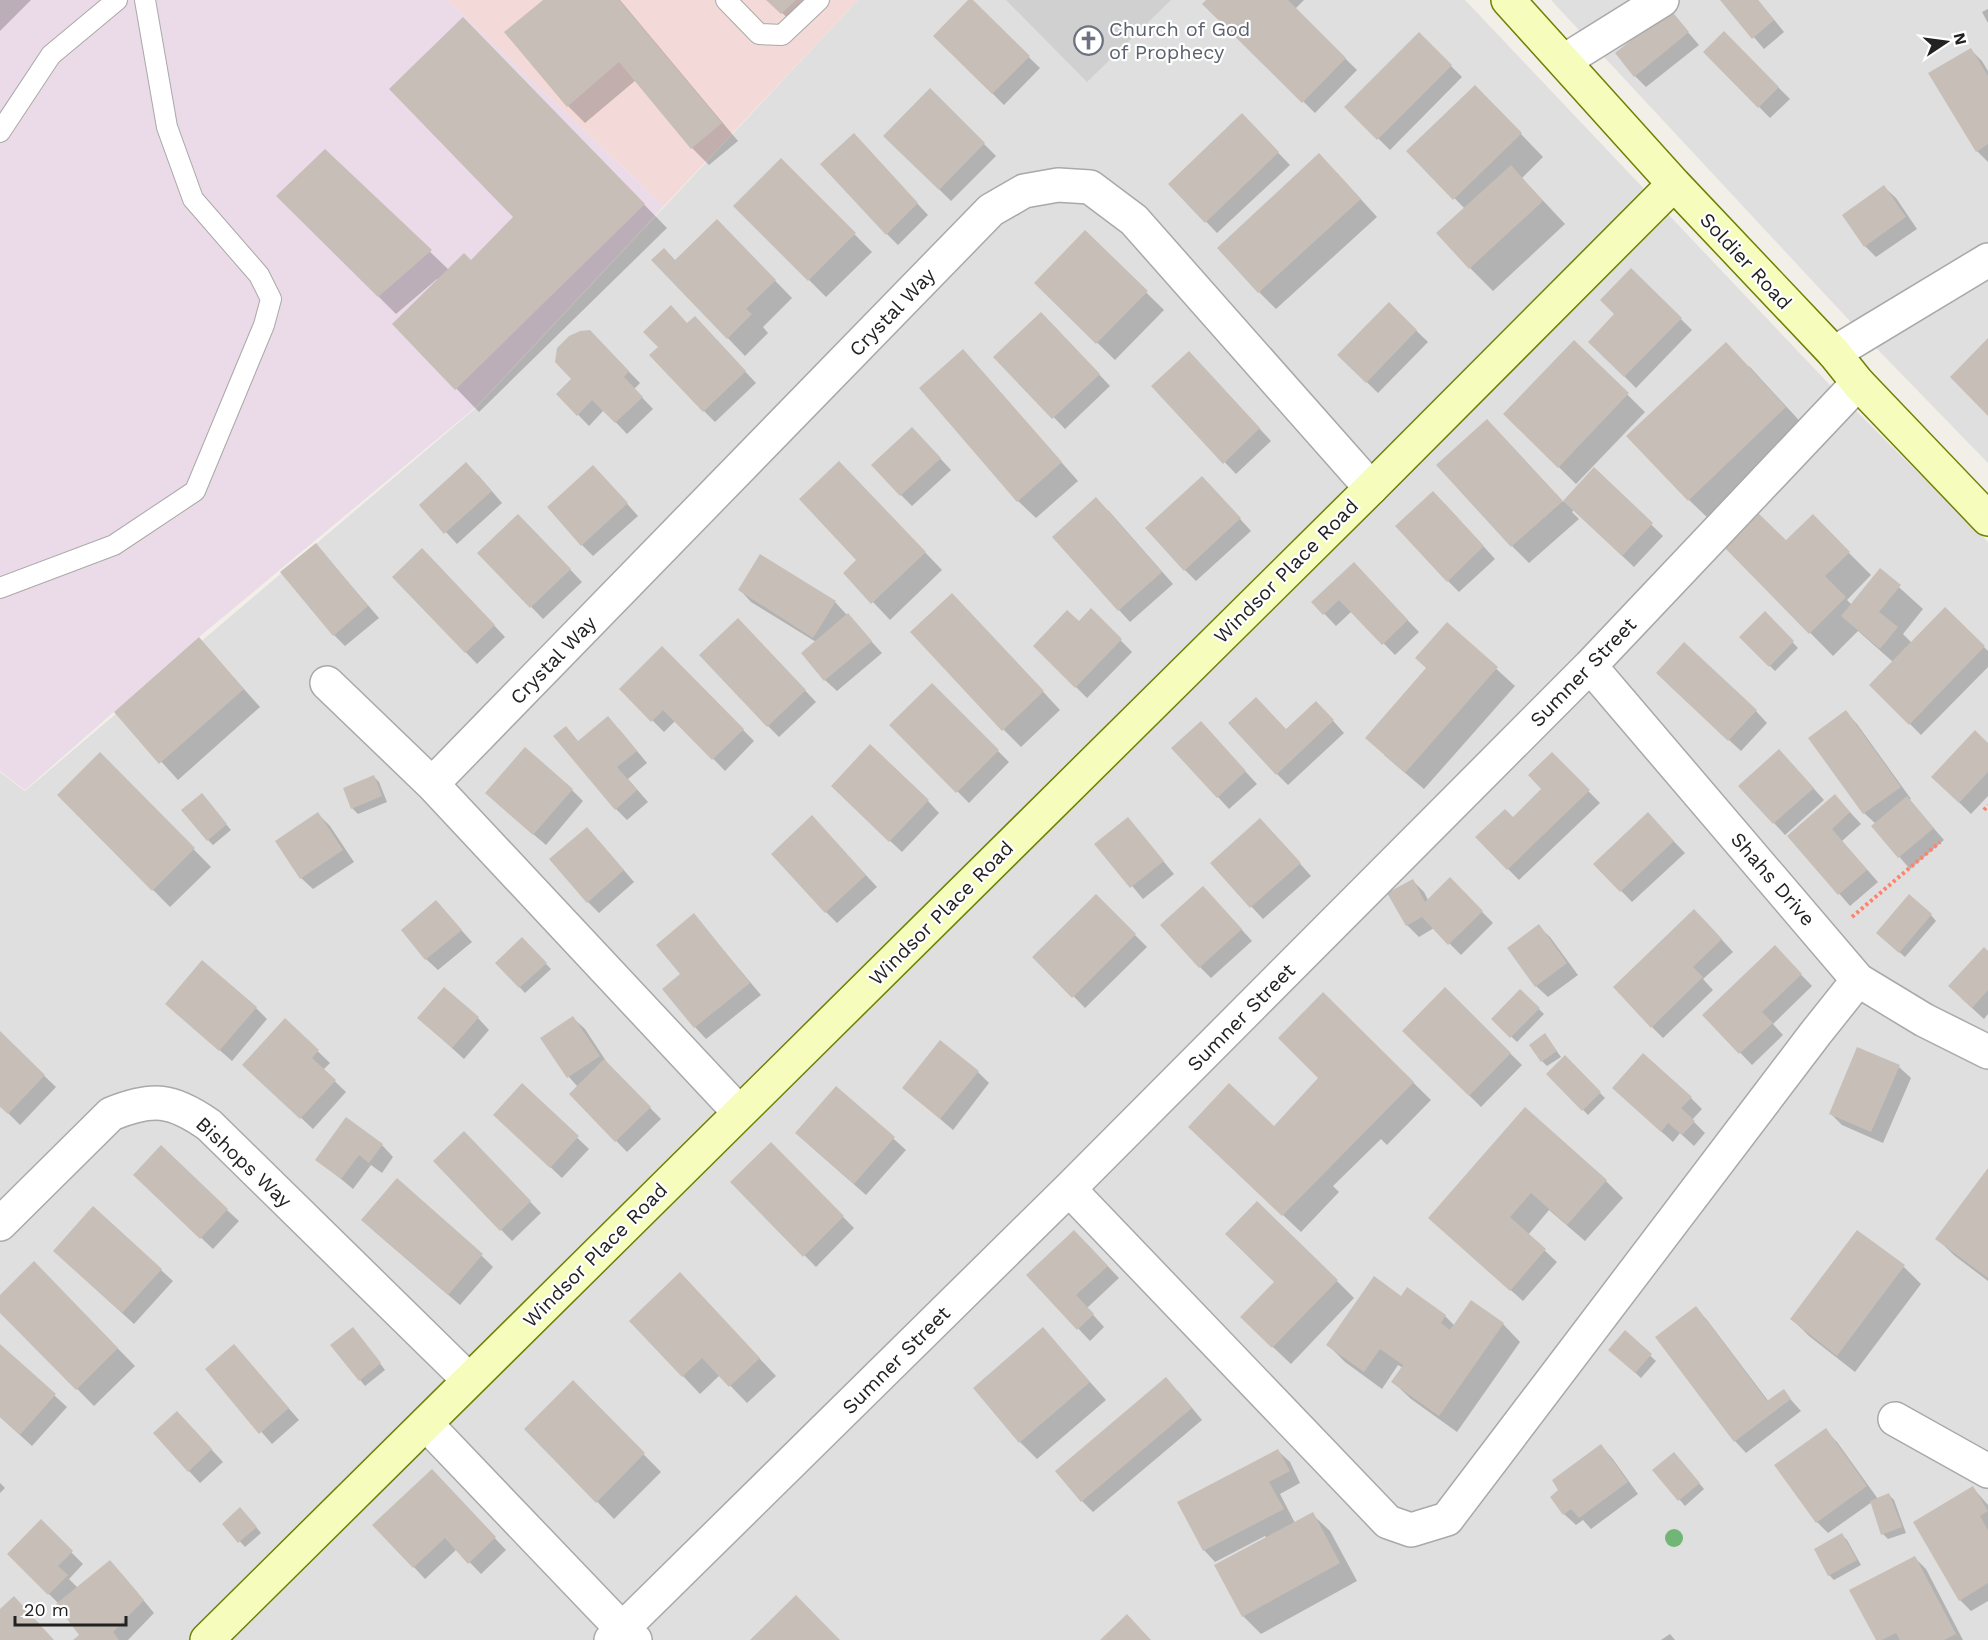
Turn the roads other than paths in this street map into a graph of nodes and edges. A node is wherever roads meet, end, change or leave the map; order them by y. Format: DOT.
graph roads {
  1 [pos="117,0"];
  2 [pos="145,0"];
  3 [pos="726,0"];
  4 [pos="819,0"];
  5 [pos="1508,0"];
  6 [pos="1662,0"];
  7 [pos="1564,60"];
  8 [pos="0,132"];
  9 [pos="1674,184"];
  10 [pos="1988,260"];
  11 [pos="1834,353"];
  12 [pos="1858,383"];
  13 [pos="1371,488"];
  14 [pos="1988,519"];
  15 [pos="0,588"];
  16 [pos="1590,666"];
  17 [pos="327,684"];
  18 [pos="432,784"];
  19 [pos="1858,980"];
  20 [pos="1988,1052"];
  21 [pos="739,1112"];
  22 [pos="1069,1189"];
  23 [pos="0,1224"];
  24 [pos="469,1380"];
  25 [pos="1895,1419"];
  26 [pos="426,1424"];
  27 [pos="1988,1471"];
  28 [pos="623,1636"];
  29 [pos="207,1640"];
  1 -- 8 [label="lane"];
  2 -- 15 [label="lane"];
  3 -- 4 [label="lane"];
  5 -- 7 [label="street, Soldier Road"];
  6 -- 7 [label="street"];
  7 -- 9 [label="street, Soldier Road"];
  9 -- 11 [label="street, Soldier Road"];
  9 -- 13 [label="street, Windsor Place Road"];
  10 -- 11 [label="street"];
  11 -- 12 [label="street, Soldier Road"];
  12 -- 14 [label="street, Soldier Road"];
  12 -- 16 [label="street, Sumner Street"];
  13 -- 18 [label="street, Crystal Way"];
  13 -- 21 [label="street, Windsor Place Road"];
  16 -- 19 [label="street, Shahs Drive"];
  16 -- 22 [label="street, Sumner Street"];
  17 -- 18 [label="street"];
  18 -- 21 [label="street"];
  19 -- 20 [label="street, Shahs Drive"];
  19 -- 22 [label="street"];
  21 -- 24 [label="street, Windsor Place Road"];
  22 -- 28 [label="street, Sumner Street"];
  23 -- 24 [label="street, Bishops Way"];
  24 -- 26 [label="street, Windsor Place Road"];
  25 -- 27 [label="street"];
  26 -- 28 [label="street"];
  26 -- 29 [label="street, Windsor Place Road"];
}
